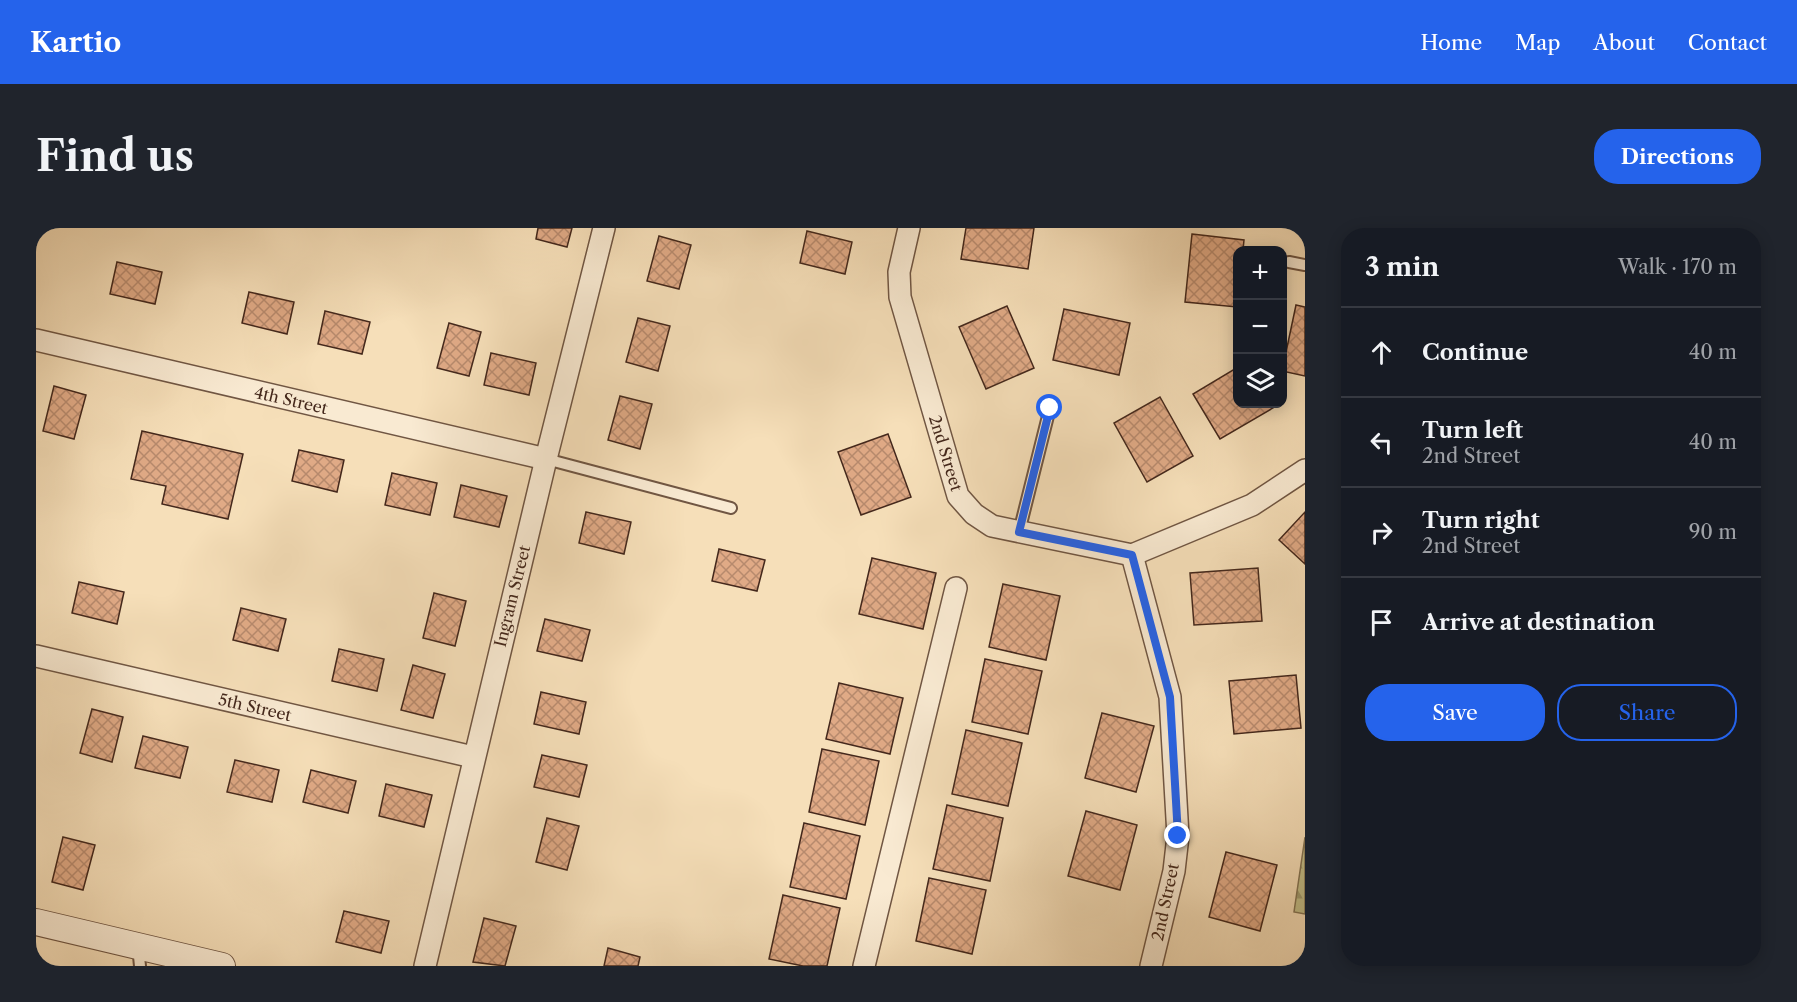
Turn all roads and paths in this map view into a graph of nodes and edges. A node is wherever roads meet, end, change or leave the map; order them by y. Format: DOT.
graph roads {
  1 [pos="604,228"];
  2 [pos="909,228"];
  3 [pos="1289,262"];
  4 [pos="1305,265"];
  5 [pos="36,340"];
  6 [pos="1050,408"];
  7 [pos="546,459"];
  8 [pos="1305,470"];
  9 [pos="732,508"];
  10 [pos="1019,532"];
  11 [pos="1132,555"];
  12 [pos="956,588"];
  13 [pos="36,656"];
  14 [pos="473,757"];
  15 [pos="36,922"];
  16 [pos="139,956"];
  17 [pos="222,966"];
  18 [pos="425,966"];
  19 [pos="864,966"];
  20 [pos="1151,966"];
  1 -- 7 [label="street, Ingram Street"];
  2 -- 10 [label="street, 2nd Street"];
  3 -- 4 [label="lane"];
  5 -- 7 [label="street, 4th Street"];
  6 -- 10 [label="lane"];
  7 -- 9 [label="lane"];
  7 -- 14 [label="street, Ingram Street"];
  8 -- 11 [label="street"];
  10 -- 11 [label="street, 2nd Street"];
  11 -- 20 [label="street, 2nd Street"];
  12 -- 19 [label="street"];
  13 -- 14 [label="street, 5th Street"];
  14 -- 18 [label="street, Ingram Street"];
  15 -- 16 [label="street"];
  16 -- 17 [label="street"];
}
